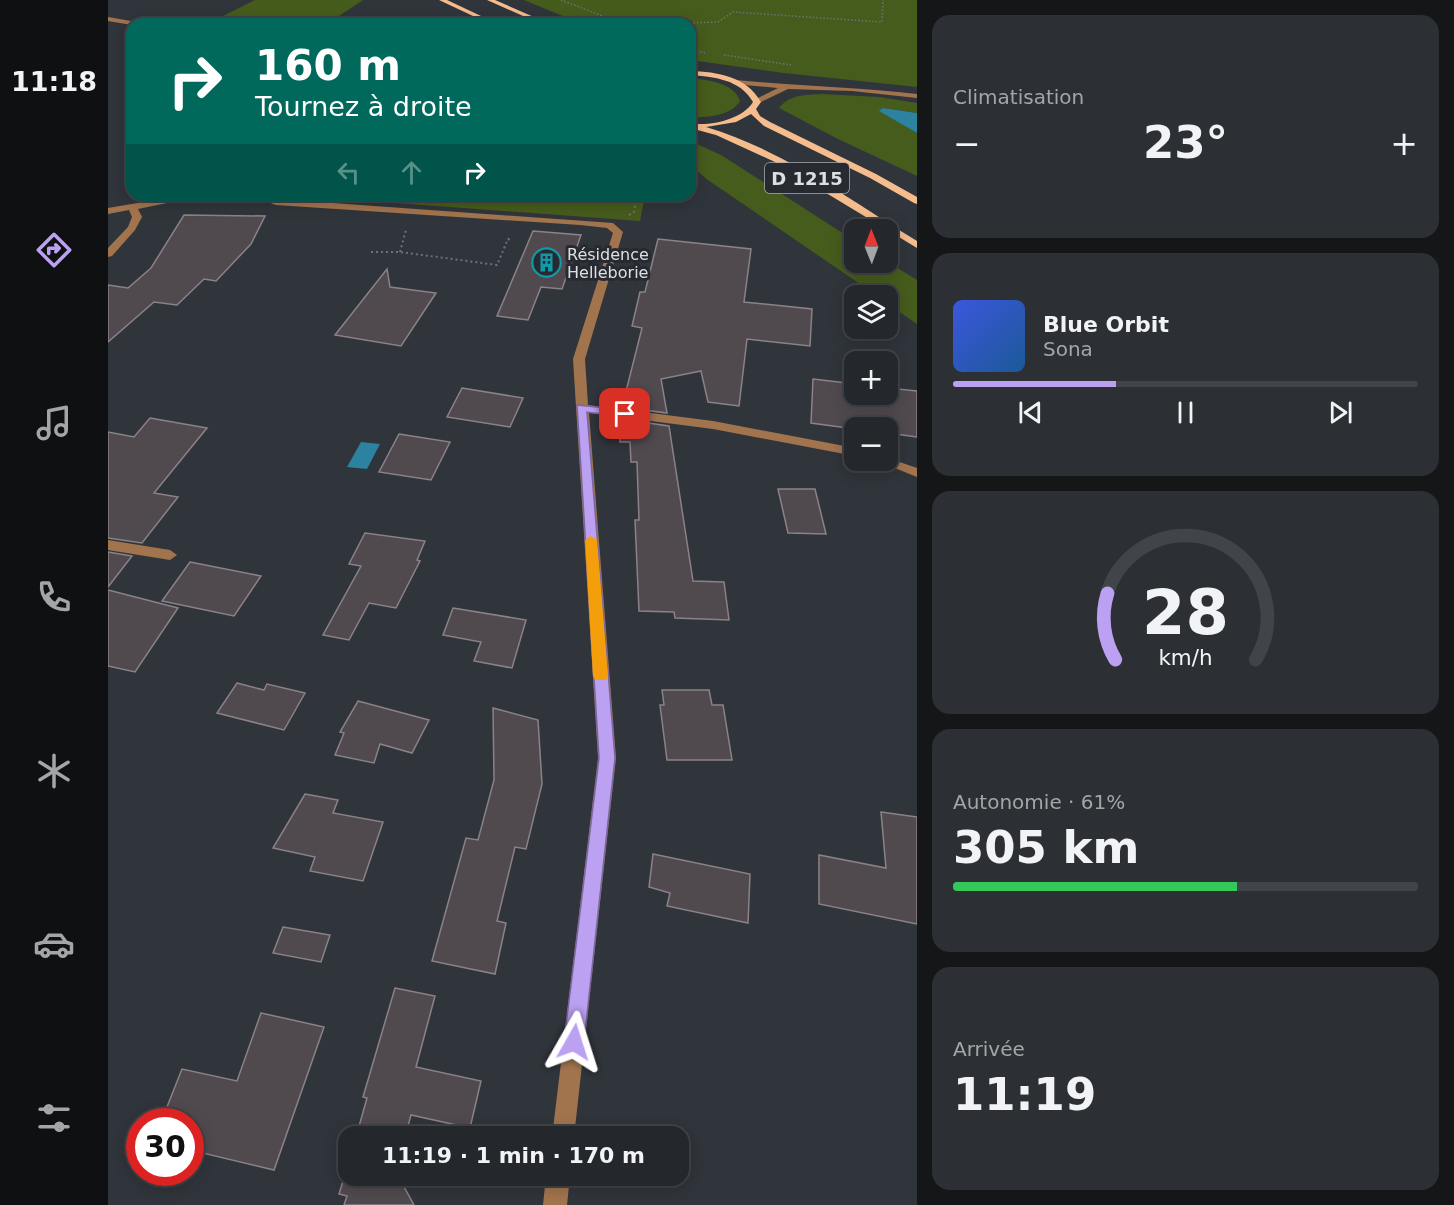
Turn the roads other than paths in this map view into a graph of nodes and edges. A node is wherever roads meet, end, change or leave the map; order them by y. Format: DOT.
graph roads {
  1 [pos="442,0"];
  2 [pos="490,0"];
  3 [pos="482,18"];
  4 [pos="533,18"];
  5 [pos="108,19"];
  6 [pos="126,22"];
  7 [pos="696,74"];
  8 [pos="735,82"];
  9 [pos="788,87"];
  10 [pos="917,96"];
  11 [pos="755,106"];
  12 [pos="696,125"];
  13 [pos="696,126"];
  14 [pos="166,201"];
  15 [pos="273,201"];
  16 [pos="917,201"];
  17 [pos="132,207"];
  18 [pos="108,211"];
  19 [pos="917,245"];
  20 [pos="108,254"];
  21 [pos="581,408"];
  22 [pos="844,450"];
  23 [pos="898,466"];
  24 [pos="917,473"];
  25 [pos="108,545"];
  26 [pos="170,555"];
  27 [pos="564,1126"];
  28 [pos="557,1186"];
  29 [pos="555,1205"];
  1 -- 3 [label="main road"];
  2 -- 4 [label="main road"];
  5 -- 6 [label="street"];
  7 -- 8 [label="main road"];
  8 -- 9 [label="street"];
  8 -- 11 [label="main road"];
  9 -- 10 [label="street"];
  9 -- 11 [label="street"];
  11 -- 12 [label="main road"];
  11 -- 16 [label="main road, D 1215"];
  13 -- 19 [label="main road, D 1215"];
  14 -- 17 [label="street"];
  15 -- 21 [label="street"];
  17 -- 18 [label="street"];
  17 -- 20 [label="street"];
  21 -- 22 [label="street"];
  21 -- 27 [label="street"];
  23 -- 24 [label="street"];
  25 -- 26 [label="street"];
  28 -- 29 [label="street"];
}
